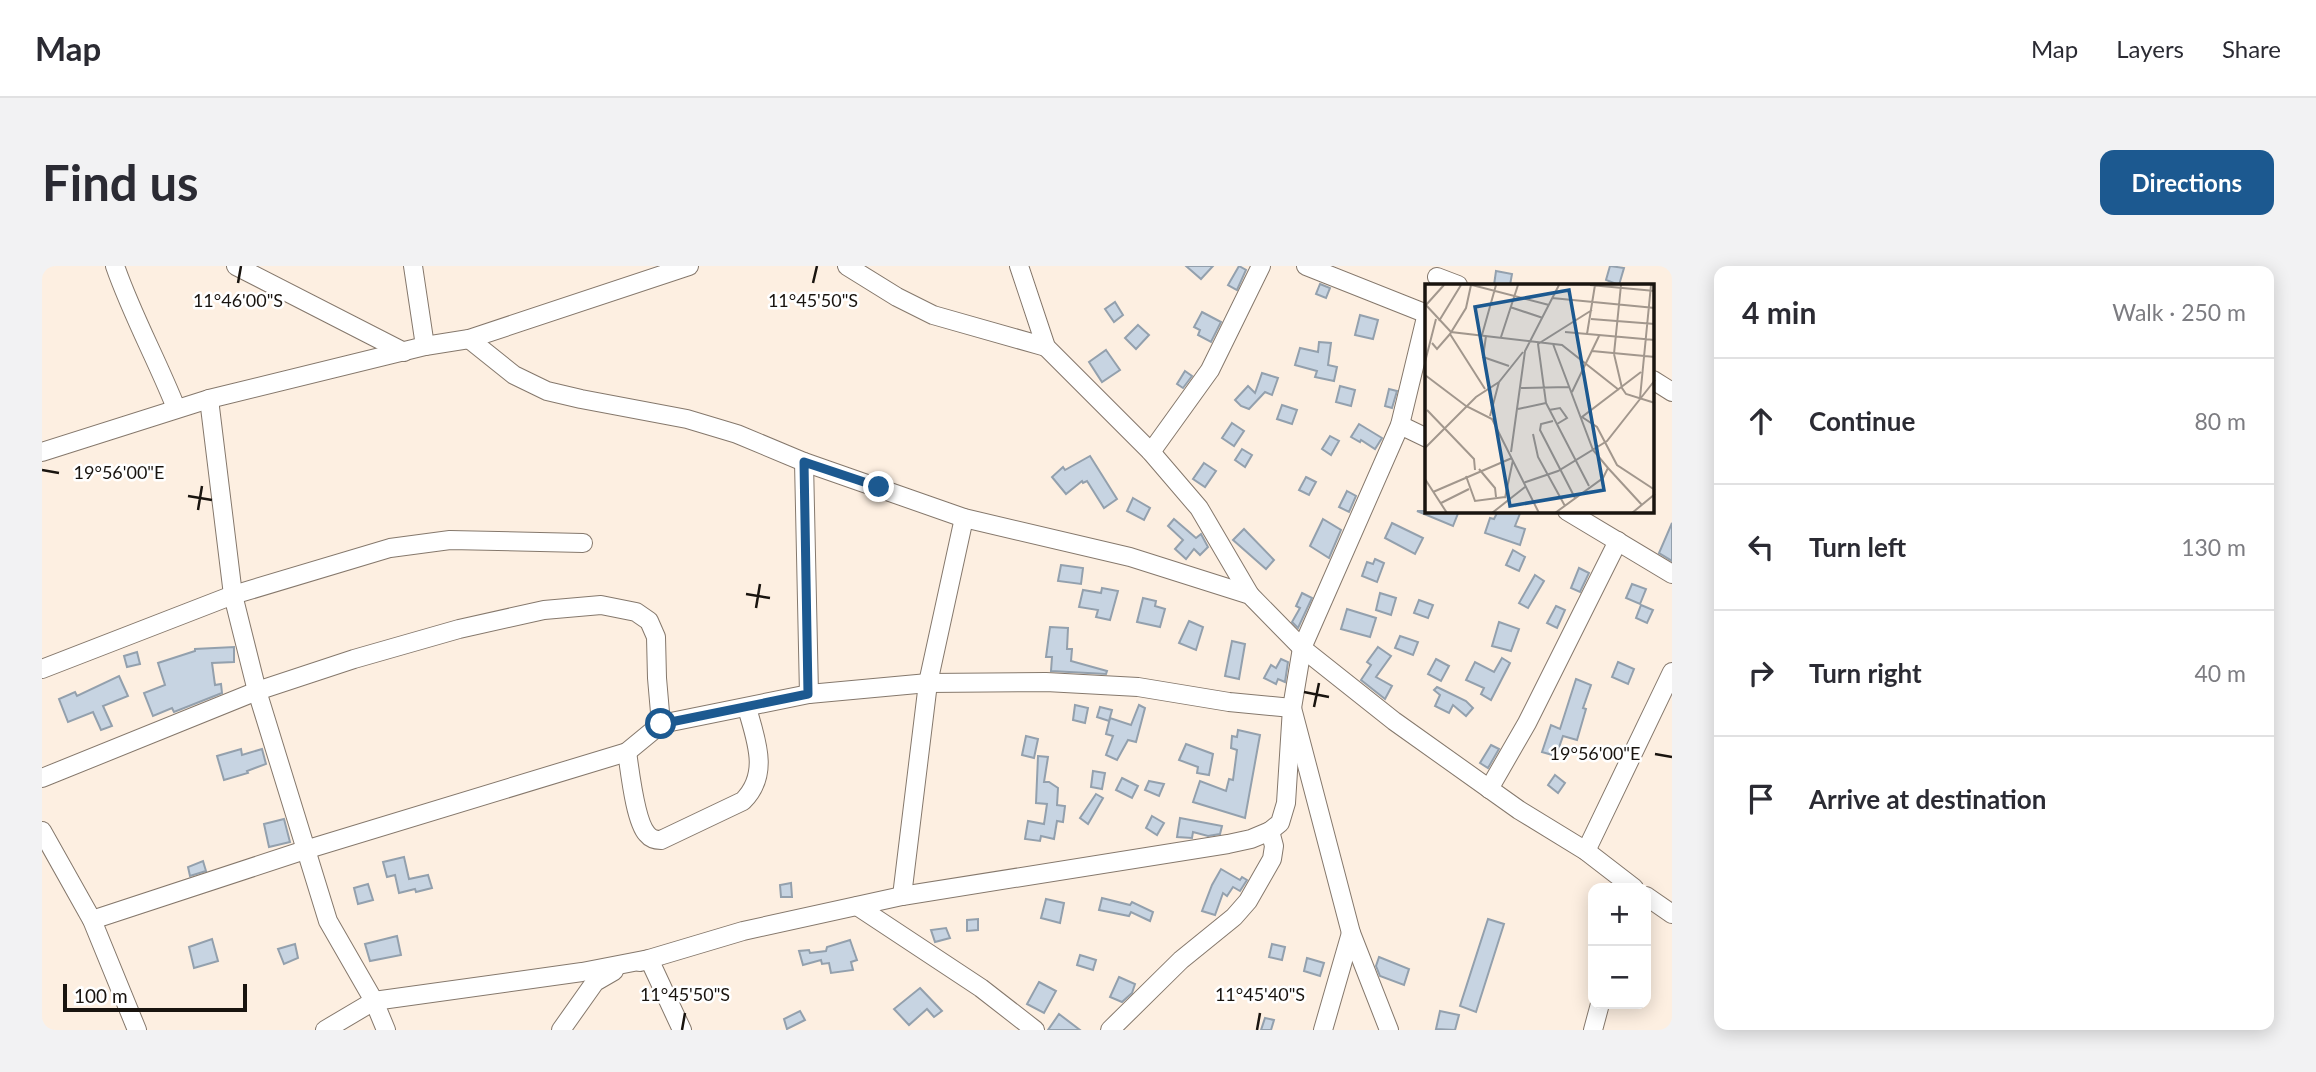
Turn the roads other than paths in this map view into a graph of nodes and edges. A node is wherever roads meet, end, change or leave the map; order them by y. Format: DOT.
graph roads {
  1 [pos="116,266"];
  2 [pos="236,266"];
  3 [pos="413,266"];
  4 [pos="689,266"];
  5 [pos="847,266"];
  6 [pos="1019,266"];
  7 [pos="1261,266"];
  8 [pos="1306,266"];
  9 [pos="1437,276"];
  10 [pos="1456,284"];
  11 [pos="1425,312"];
  12 [pos="1425,321"];
  13 [pos="468,339"];
  14 [pos="425,346"];
  15 [pos="1046,346"];
  16 [pos="404,352"];
  17 [pos="1654,381"];
  18 [pos="1672,392"];
  19 [pos="209,399"];
  20 [pos="176,408"];
  21 [pos="1400,425"];
  22 [pos="1425,437"];
  23 [pos="42,452"];
  24 [pos="1151,452"];
  25 [pos="804,462"];
  26 [pos="1570,513"];
  27 [pos="964,518"];
  28 [pos="1618,541"];
  29 [pos="583,542"];
  30 [pos="1672,574"];
  31 [pos="233,595"];
  32 [pos="1250,595"];
  33 [pos="1301,648"];
  34 [pos="42,669"];
  35 [pos="1672,672"];
  36 [pos="928,683"];
  37 [pos="257,691"];
  38 [pos="808,694"];
  39 [pos="747,708"];
  40 [pos="1292,708"];
  41 [pos="661,724"];
  42 [pos="626,752"];
  43 [pos="42,778"];
  44 [pos="1489,789"];
  45 [pos="42,831"];
  46 [pos="1270,831"];
  47 [pos="305,850"];
  48 [pos="1586,851"];
  49 [pos="1627,883"];
  50 [pos="902,896"];
  51 [pos="1651,900"];
  52 [pos="857,906"];
  53 [pos="1672,914"];
  54 [pos="92,920"];
  55 [pos="1351,933"];
  56 [pos="649,959"];
  57 [pos="374,1001"];
  58 [pos="1599,1009"];
  59 [pos="137,1030"];
  60 [pos="325,1030"];
  61 [pos="386,1030"];
  62 [pos="561,1030"];
  63 [pos="682,1030"];
  64 [pos="1035,1030"];
  65 [pos="1110,1030"];
  66 [pos="1323,1030"];
  67 [pos="1389,1030"];
  68 [pos="1593,1030"];
  1 -- 20 [label="street"];
  2 -- 16 [label="street"];
  3 -- 14 [label="street"];
  4 -- 13 [label="street"];
  5 -- 15 [label="street"];
  6 -- 15 [label="street"];
  7 -- 24 [label="street"];
  8 -- 11 [label="street"];
  9 -- 10 [label="street"];
  12 -- 21 [label="street"];
  13 -- 14 [label="street"];
  13 -- 25 [label="street"];
  14 -- 16 [label="street"];
  15 -- 24 [label="street"];
  16 -- 19 [label="street"];
  17 -- 18 [label="street"];
  19 -- 20 [label="street"];
  19 -- 31 [label="street"];
  20 -- 23 [label="street"];
  21 -- 22 [label="street"];
  21 -- 33 [label="street"];
  24 -- 32 [label="street"];
  25 -- 27 [label="street"];
  25 -- 38 [label="street"];
  26 -- 28 [label="street"];
  27 -- 32 [label="street"];
  27 -- 36 [label="street"];
  28 -- 30 [label="street"];
  28 -- 44 [label="street"];
  29 -- 31 [label="street"];
  31 -- 34 [label="street"];
  31 -- 37 [label="street"];
  32 -- 33 [label="street"];
  33 -- 40 [label="street"];
  33 -- 44 [label="street"];
  35 -- 48 [label="street"];
  36 -- 38 [label="street"];
  36 -- 40 [label="street"];
  36 -- 50 [label="street"];
  37 -- 41 [label="street"];
  37 -- 43 [label="street"];
  37 -- 47 [label="street"];
  38 -- 39 [label="street"];
  39 -- 41 [label="street"];
  39 -- 42 [label="street"];
  40 -- 46 [label="street"];
  40 -- 55 [label="street"];
  41 -- 42 [label="street"];
  42 -- 47 [label="street"];
  44 -- 48 [label="street"];
  45 -- 54 [label="street"];
  46 -- 50 [label="street"];
  46 -- 65 [label="street"];
  47 -- 54 [label="street"];
  47 -- 57 [label="street"];
  48 -- 49 [label="street"];
  50 -- 52 [label="street"];
  51 -- 53 [label="street"];
  52 -- 56 [label="street"];
  52 -- 64 [label="street"];
  54 -- 59 [label="street"];
  55 -- 66 [label="street"];
  55 -- 67 [label="street"];
  56 -- 57 [label="street"];
  56 -- 62 [label="street"];
  56 -- 63 [label="street"];
  57 -- 60 [label="street"];
  57 -- 61 [label="street"];
  58 -- 68 [label="street"];
}
